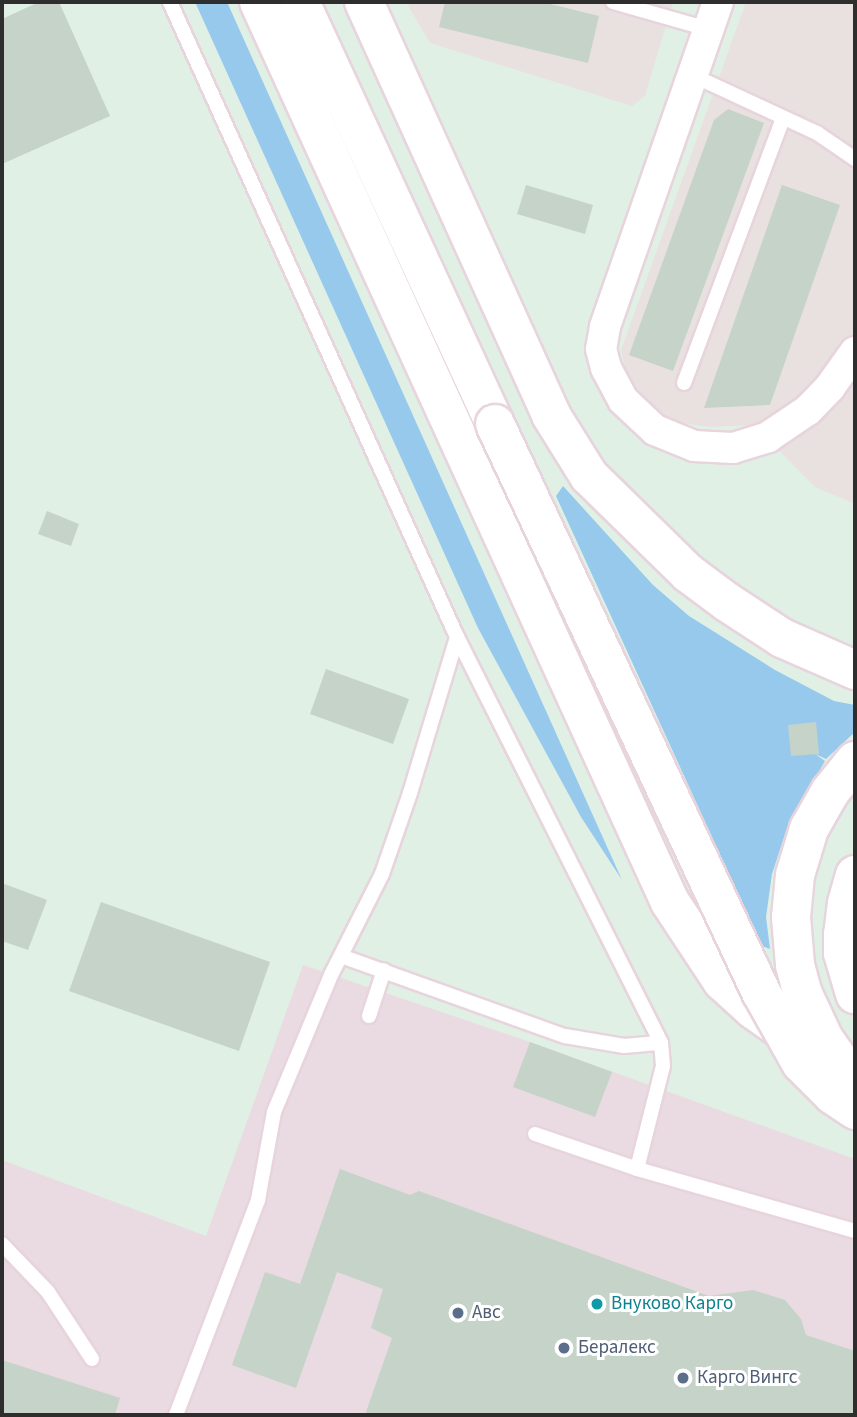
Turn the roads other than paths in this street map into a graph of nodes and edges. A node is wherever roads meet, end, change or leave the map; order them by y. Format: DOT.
graph roads {
  1 [pos="170,2"];
  2 [pos="259,2"];
  3 [pos="300,2"];
  4 [pos="364,2"];
  5 [pos="618,2"];
  6 [pos="713,16"];
  7 [pos="692,75"];
  8 [pos="783,118"];
  9 [pos="855,159"];
  10 [pos="852,363"];
  11 [pos="684,383"];
  12 [pos="457,637"];
  13 [pos="855,670"];
  14 [pos="855,761"];
  15 [pos="855,875"];
  16 [pos="341,956"];
  17 [pos="384,970"];
  18 [pos="855,994"];
  19 [pos="369,1016"];
  20 [pos="661,1043"];
  21 [pos="855,1061"];
  22 [pos="855,1077"];
  23 [pos="855,1110"];
  24 [pos="535,1134"];
  25 [pos="637,1170"];
  26 [pos="855,1231"];
  27 [pos="2,1244"];
  28 [pos="92,1359"];
  29 [pos="176,1415"];
  1 -- 12 [label="lane"];
  2 -- 21 [label="main road"];
  3 -- 23 [label="main road, bridge"];
  4 -- 13 [label="main road"];
  5 -- 6 [label="lane"];
  6 -- 7 [label="street"];
  7 -- 8 [label="lane"];
  7 -- 10 [label="street"];
  8 -- 9 [label="lane"];
  8 -- 11 [label="lane"];
  12 -- 16 [label="lane"];
  12 -- 20 [label="lane"];
  14 -- 22 [label="main road, bridge"];
  15 -- 18 [label="main road"];
  16 -- 17 [label="lane"];
  16 -- 29 [label="lane"];
  17 -- 19 [label="lane"];
  17 -- 20 [label="lane"];
  20 -- 25 [label="lane"];
  24 -- 25 [label="lane"];
  25 -- 26 [label="lane"];
  27 -- 28 [label="lane"];
}
